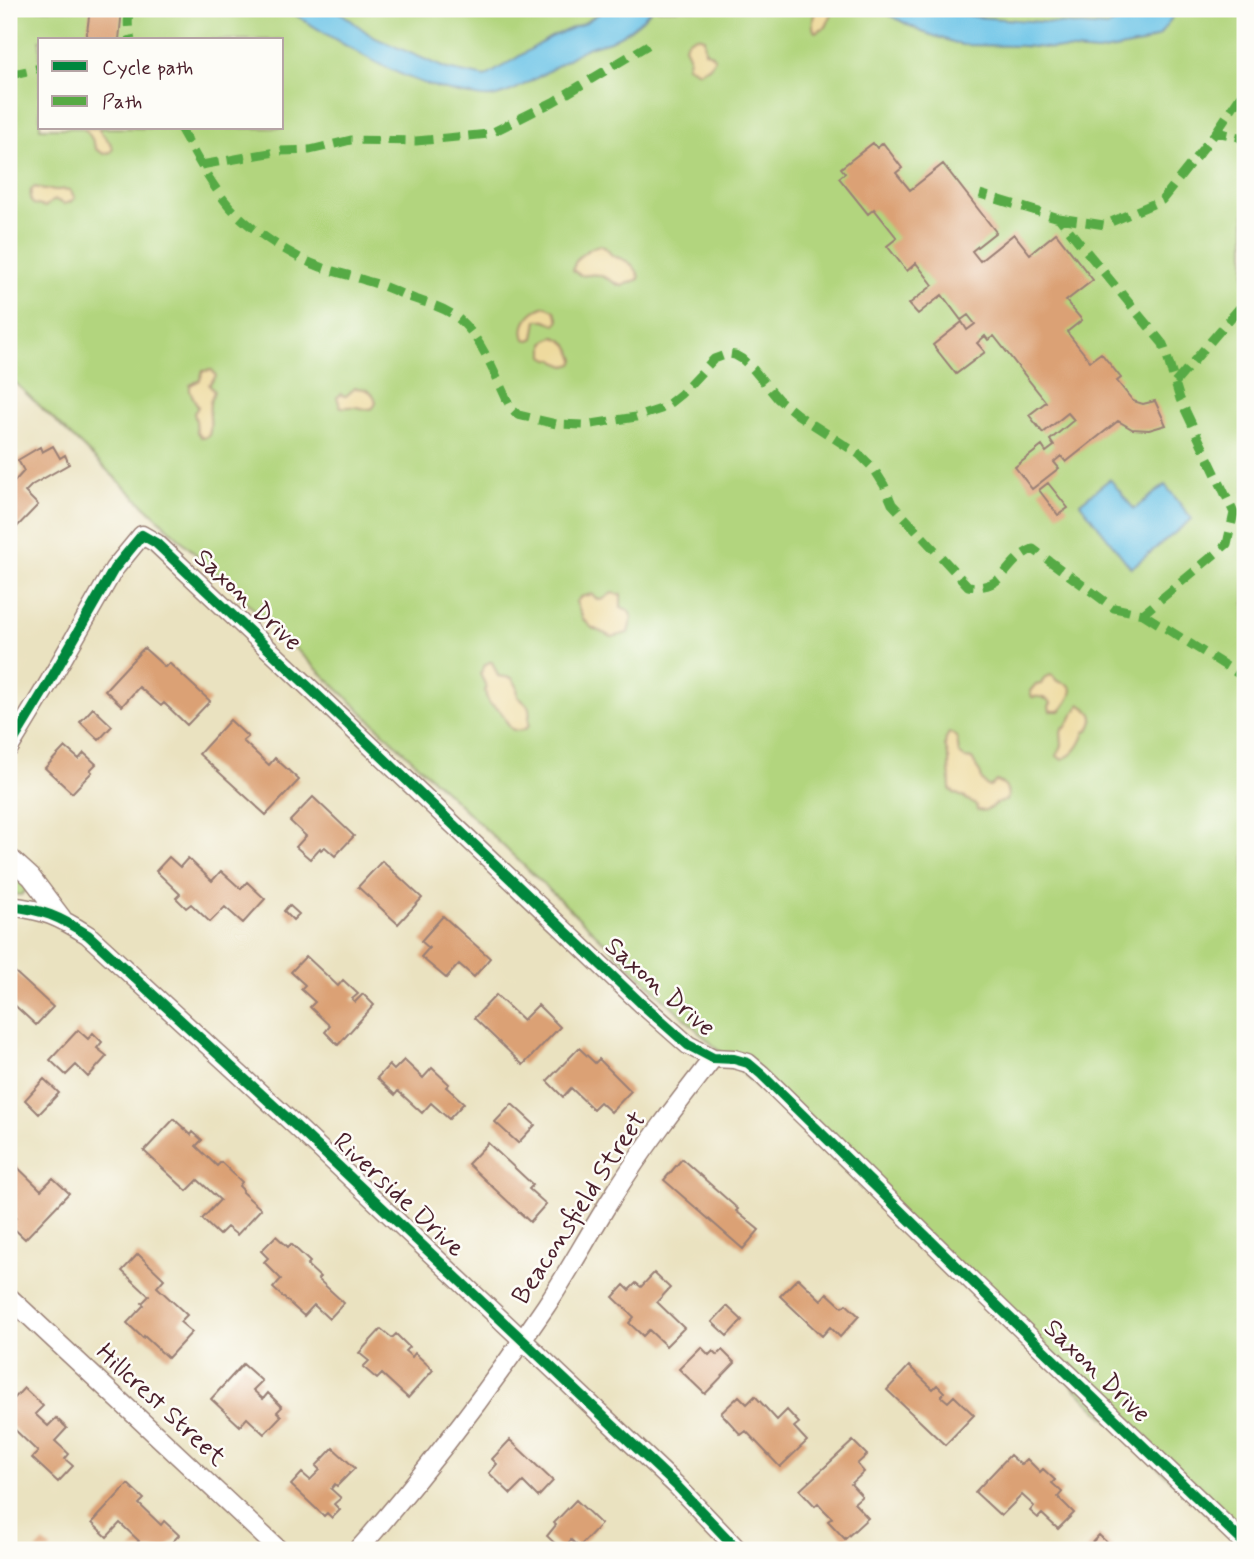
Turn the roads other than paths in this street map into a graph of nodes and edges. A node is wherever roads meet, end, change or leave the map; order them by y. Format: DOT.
graph roads {
  1 [pos="9,748"];
  2 [pos="9,857"];
  3 [pos="9,906"];
  4 [pos="62,918"];
  5 [pos="713,1058"];
  6 [pos="9,1297"];
  7 [pos="522,1340"];
  8 [pos="1245,1544"];
  9 [pos="279,1550"];
  10 [pos="358,1550"];
  11 [pos="738,1550"];
  1 -- 5 [label="street, Saxon Drive"];
  2 -- 4 [label="street"];
  3 -- 4 [label="street, Riverside Drive"];
  4 -- 7 [label="street, Riverside Drive"];
  5 -- 7 [label="street, Beaconsfield Street"];
  5 -- 8 [label="street, Saxon Drive"];
  6 -- 9 [label="street, Hillcrest Street"];
  7 -- 10 [label="street, Beaconsfield Street"];
  7 -- 11 [label="street, Riverside Drive"];
}
